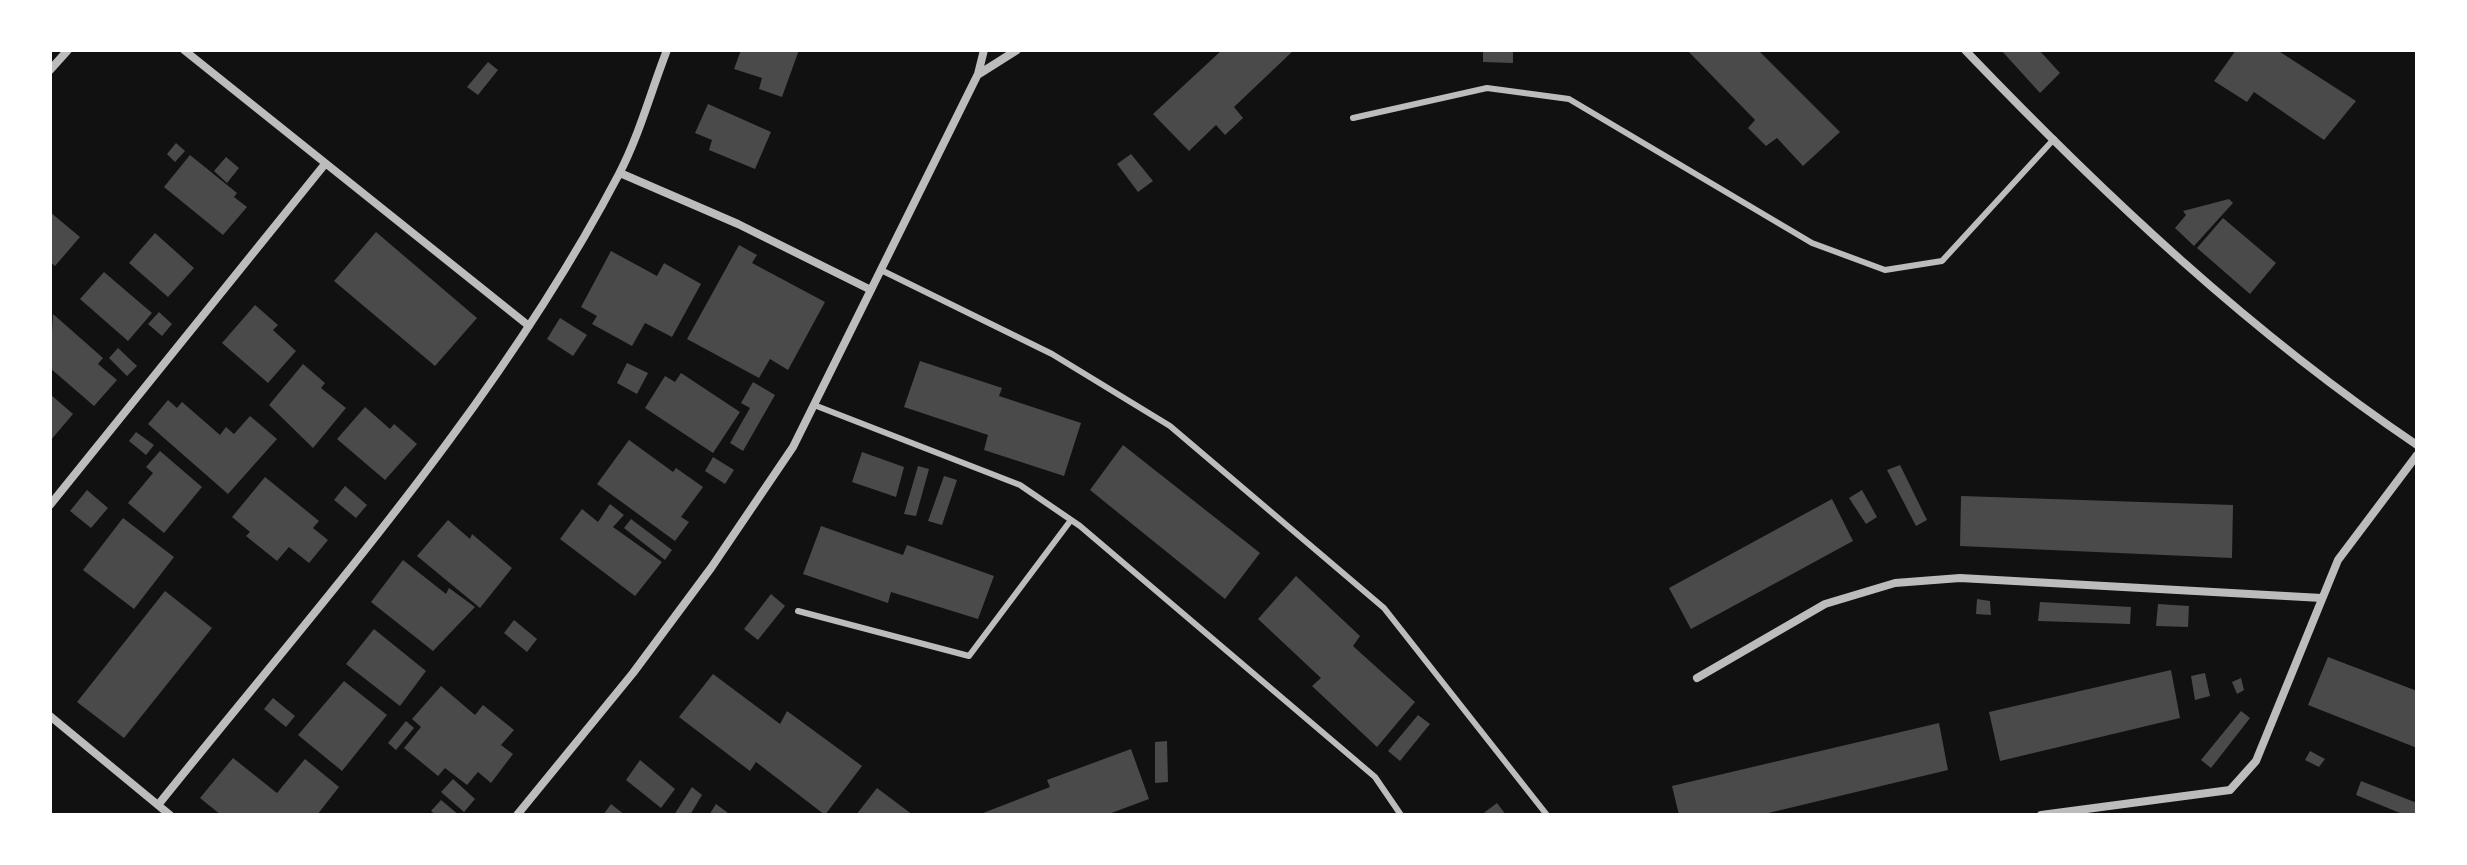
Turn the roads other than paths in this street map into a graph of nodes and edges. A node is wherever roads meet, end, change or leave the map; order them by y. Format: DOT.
graph roads {
  1 [pos="68,50"];
  2 [pos="184,50"];
  3 [pos="667,50"];
  4 [pos="984,50"];
  5 [pos="1017,50"];
  6 [pos="1965,50"];
  7 [pos="50,70"];
  8 [pos="978,74"];
  9 [pos="1353,118"];
  10 [pos="2054,139"];
  11 [pos="325,164"];
  12 [pos="620,173"];
  13 [pos="881,270"];
  14 [pos="871,290"];
  15 [pos="529,326"];
  16 [pos="814,405"];
  17 [pos="2417,445"];
  18 [pos="2417,455"];
  19 [pos="50,505"];
  20 [pos="1071,520"];
  21 [pos="2322,598"];
  22 [pos="798,611"];
  23 [pos="1697,678"];
  24 [pos="50,716"];
  25 [pos="158,805"];
  26 [pos="170,815"];
  27 [pos="517,815"];
  28 [pos="1401,815"];
  29 [pos="1547,815"];
  30 [pos="2041,815"];
  1 -- 7 [label="street"];
  2 -- 11 [label="street"];
  3 -- 12 [label="street"];
  4 -- 8 [label="street"];
  5 -- 8 [label="street"];
  6 -- 10 [label="street"];
  8 -- 13 [label="street"];
  9 -- 10 [label="lane"];
  10 -- 17 [label="street"];
  11 -- 15 [label="street"];
  11 -- 19 [label="street"];
  12 -- 14 [label="street"];
  12 -- 15 [label="street"];
  13 -- 14 [label="street"];
  13 -- 29 [label="lane"];
  14 -- 16 [label="street"];
  15 -- 25 [label="street"];
  16 -- 20 [label="lane"];
  16 -- 27 [label="street"];
  18 -- 21 [label="street"];
  20 -- 22 [label="lane"];
  20 -- 28 [label="lane"];
  21 -- 23 [label="street"];
  21 -- 30 [label="street"];
  24 -- 25 [label="street"];
  25 -- 26 [label="street"];
}
